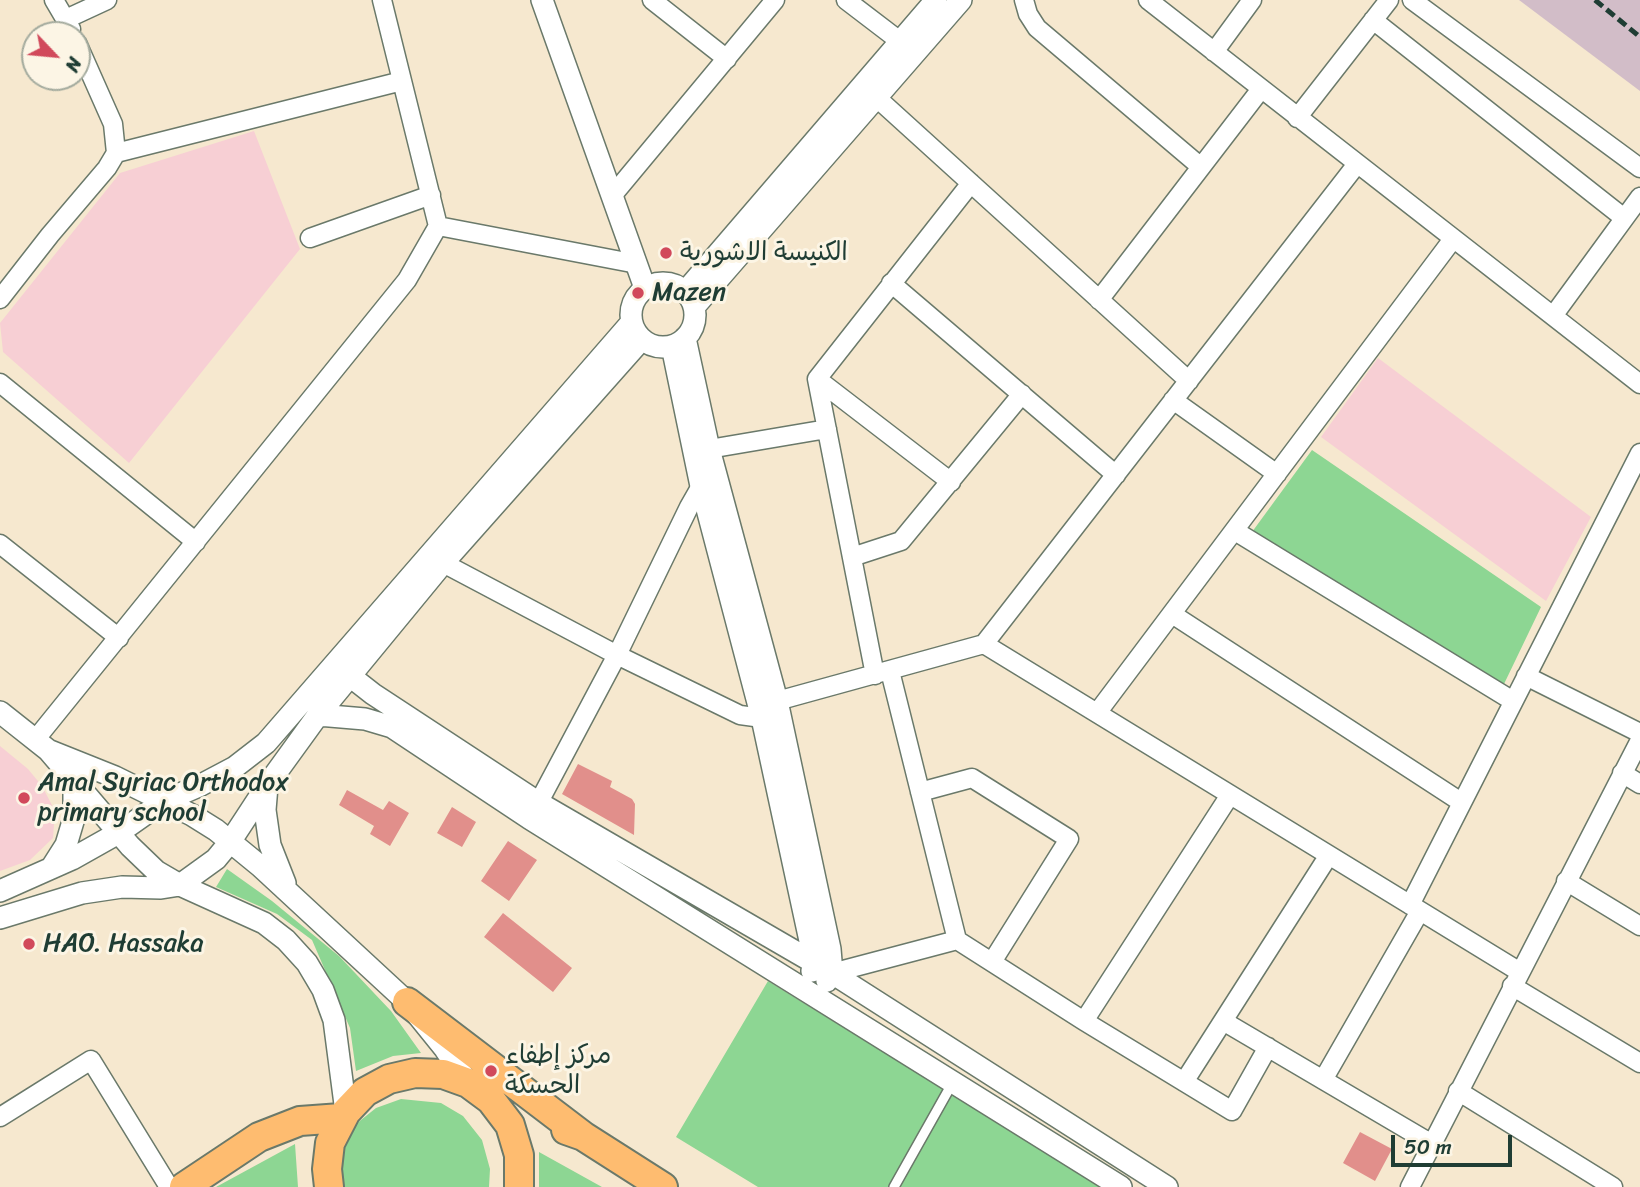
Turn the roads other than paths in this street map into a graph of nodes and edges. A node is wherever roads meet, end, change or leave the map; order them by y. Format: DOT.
graph roads {
  1 [pos="54,0"];
  2 [pos="107,0"];
  3 [pos="382,0"];
  4 [pos="542,0"];
  5 [pos="652,0"];
  6 [pos="775,0"];
  7 [pos="846,0"];
  8 [pos="936,0"];
  9 [pos="961,0"];
  10 [pos="1024,0"];
  11 [pos="1148,0"];
  12 [pos="1251,0"];
  13 [pos="1389,0"];
  14 [pos="1412,0"];
  15 [pos="1373,20"];
  16 [pos="66,21"];
  17 [pos="78,21"];
  18 [pos="901,42"];
  19 [pos="1214,52"];
  20 [pos="727,58"];
  21 [pos="91,74"];
  22 [pos="402,81"];
  23 [pos="1261,89"];
  24 [pos="877,98"];
  25 [pos="1297,118"];
  26 [pos="116,153"];
  27 [pos="1356,164"];
  28 [pos="1201,167"];
  29 [pos="1640,167"];
  30 [pos="971,183"];
  31 [pos="431,195"];
  32 [pos="612,196"];
  33 [pos="1640,197"];
  34 [pos="1624,218"];
  35 [pos="438,226"];
  36 [pos="310,238"];
  37 [pos="1453,239"];
  38 [pos="637,264"];
  39 [pos="891,283"];
  40 [pos="645,288"];
  41 [pos="0,299"];
  42 [pos="689,299"];
  43 [pos="1099,300"];
  44 [pos="1552,316"];
  45 [pos="636,331"];
  46 [pos="679,342"];
  47 [pos="817,379"];
  48 [pos="1189,381"];
  49 [pos="0,383"];
  50 [pos="1640,383"];
  51 [pos="1022,394"];
  52 [pos="1173,400"];
  53 [pos="827,429"];
  54 [pos="709,449"];
  55 [pos="1640,453"];
  56 [pos="1116,474"];
  57 [pos="1277,474"];
  58 [pos="951,482"];
  59 [pos="701,486"];
  60 [pos="1236,531"];
  61 [pos="196,542"];
  62 [pos="0,544"];
  63 [pos="852,557"];
  64 [pos="443,563"];
  65 [pos="1172,614"];
  66 [pos="120,638"];
  67 [pos="984,644"];
  68 [pos="617,655"];
  69 [pos="883,673"];
  70 [pos="350,676"];
  71 [pos="1526,676"];
  72 [pos="777,701"];
  73 [pos="1513,701"];
  74 [pos="0,712"];
  75 [pos="1097,713"];
  76 [pos="318,715"];
  77 [pos="762,718"];
  78 [pos="1640,733"];
  79 [pos="1640,740"];
  80 [pos="42,745"];
  81 [pos="1622,773"];
  82 [pos="71,777"];
  83 [pos="268,784"];
  84 [pos="1640,784"];
  85 [pos="920,792"];
  86 [pos="1230,795"];
  87 [pos="164,801"];
  88 [pos="1461,802"];
  89 [pos="534,811"];
  90 [pos="120,832"];
  91 [pos="230,842"];
  92 [pos="1329,855"];
  93 [pos="51,869"];
  94 [pos="1566,881"];
  95 [pos="180,885"];
  96 [pos="0,891"];
  97 [pos="292,894"];
  98 [pos="1415,908"];
  99 [pos="0,918"];
  100 [pos="1640,926"];
  101 [pos="957,940"];
  102 [pos="992,962"];
  103 [pos="823,968"];
  104 [pos="1516,979"];
  105 [pos="811,994"];
  106 [pos="407,1002"];
  107 [pos="1084,1021"];
  108 [pos="1223,1021"];
  109 [pos="1268,1047"];
  110 [pos="1640,1063"];
  111 [pos="1323,1080"];
  112 [pos="953,1082"];
  113 [pos="1184,1082"];
  114 [pos="468,1083"];
  115 [pos="1458,1091"];
  116 [pos="491,1100"];
  117 [pos="344,1115"];
  118 [pos="0,1117"];
  119 [pos="583,1136"];
  120 [pos="1432,1144"];
  121 [pos="169,1187"];
  122 [pos="184,1187"];
  123 [pos="329,1187"];
  124 [pos="519,1187"];
  125 [pos="663,1187"];
  126 [pos="894,1187"];
  127 [pos="1121,1187"];
  128 [pos="1167,1187"];
  129 [pos="1410,1187"];
  130 [pos="1613,1187"];
  1 -- 16 [label="street"];
  2 -- 17 [label="street"];
  3 -- 22 [label="street"];
  4 -- 32 [label="street"];
  5 -- 20 [label="street"];
  6 -- 20 [label="street"];
  7 -- 18 [label="street"];
  8 -- 18 [label="street"];
  9 -- 24 [label="street"];
  10 -- 28 [label="street"];
  11 -- 19 [label="street"];
  12 -- 19 [label="street"];
  13 -- 15 [label="street"];
  14 -- 29 [label="street"];
  15 -- 25 [label="street"];
  15 -- 34 [label="street"];
  18 -- 42 [label="street"];
  19 -- 23 [label="street"];
  20 -- 32 [label="street"];
  21 -- 26 [label="street"];
  22 -- 26 [label="street"];
  22 -- 31 [label="street"];
  23 -- 25 [label="street"];
  23 -- 28 [label="street"];
  24 -- 30 [label="street"];
  24 -- 42 [label="street"];
  25 -- 27 [label="street"];
  26 -- 41 [label="street"];
  27 -- 37 [label="street"];
  27 -- 48 [label="street"];
  28 -- 43 [label="street"];
  30 -- 39 [label="street"];
  30 -- 43 [label="street"];
  31 -- 35 [label="street"];
  31 -- 36 [label="street"];
  32 -- 38 [label="street"];
  33 -- 34 [label="street"];
  34 -- 44 [label="street"];
  35 -- 38 [label="street"];
  35 -- 61 [label="street"];
  37 -- 44 [label="street"];
  37 -- 57 [label="street"];
  38 -- 40 [label="street"];
  39 -- 47 [label="street"];
  39 -- 51 [label="street"];
  40 -- 42 [label="street"];
  40 -- 45 [label="street"];
  42 -- 46 [label="street"];
  43 -- 48 [label="street"];
  44 -- 50 [label="street"];
  45 -- 46 [label="street"];
  45 -- 64 [label="street"];
  45 -- 87 [label="street"];
  46 -- 54 [label="street"];
  46 -- 59 [label="street"];
  47 -- 53 [label="street"];
  47 -- 58 [label="street"];
  48 -- 52 [label="street"];
  49 -- 61 [label="street"];
  51 -- 56 [label="street"];
  51 -- 58 [label="street"];
  52 -- 56 [label="street"];
  52 -- 57 [label="street"];
  53 -- 54 [label="street"];
  53 -- 63 [label="street"];
  54 -- 72 [label="street"];
  55 -- 71 [label="street"];
  56 -- 67 [label="street"];
  57 -- 60 [label="street"];
  58 -- 63 [label="street"];
  59 -- 68 [label="street"];
  59 -- 77 [label="street"];
  60 -- 65 [label="street"];
  60 -- 73 [label="street"];
  61 -- 66 [label="street"];
  62 -- 66 [label="street"];
  63 -- 69 [label="street"];
  64 -- 68 [label="street"];
  64 -- 70 [label="street"];
  65 -- 75 [label="street"];
  65 -- 88 [label="street"];
  66 -- 80 [label="street"];
  67 -- 69 [label="street"];
  67 -- 75 [label="street"];
  68 -- 77 [label="street"];
  68 -- 89 [label="street"];
  69 -- 72 [label="street"];
  69 -- 85 [label="street"];
  70 -- 76 [label="street"];
  70 -- 89 [label="street"];
  71 -- 73 [label="street"];
  71 -- 78 [label="street"];
  72 -- 103 [label="street"];
  73 -- 88 [label="street"];
  74 -- 80 [label="street"];
  75 -- 86 [label="street"];
  76 -- 83 [label="street"];
  76 -- 89 [label="street"];
  77 -- 103 [label="street"];
  79 -- 81 [label="street"];
  80 -- 82 [label="street"];
  80 -- 87 [label="street"];
  81 -- 84 [label="street"];
  81 -- 94 [label="street"];
  82 -- 90 [label="street"];
  82 -- 93 [label="street"];
  83 -- 91 [label="street"];
  83 -- 97 [label="street"];
  85 -- 101 [label="street"];
  85 -- 102 [label="street"];
  86 -- 92 [label="street"];
  86 -- 107 [label="street"];
  87 -- 90 [label="street"];
  87 -- 91 [label="street"];
  88 -- 98 [label="street"];
  89 -- 103 [label="street"];
  89 -- 105 [label="street"];
  90 -- 93 [label="street"];
  90 -- 95 [label="street"];
  91 -- 95 [label="street"];
  91 -- 97 [label="street"];
  92 -- 98 [label="street"];
  92 -- 108 [label="street"];
  93 -- 96 [label="street"];
  94 -- 100 [label="street"];
  94 -- 104 [label="street"];
  95 -- 99 [label="street"];
  95 -- 117 [label="street"];
  97 -- 106 [label="street"];
  98 -- 104 [label="street"];
  98 -- 111 [label="street"];
  101 -- 102 [label="street"];
  101 -- 103 [label="street"];
  102 -- 107 [label="street"];
  103 -- 105 [label="street"];
  103 -- 128 [label="street"];
  104 -- 110 [label="street"];
  104 -- 115 [label="street"];
  105 -- 112 [label="street"];
  106 -- 114 [label="street"];
  106 -- 119 [label="highway"];
  107 -- 113 [label="street"];
  108 -- 109 [label="street"];
  108 -- 113 [label="street"];
  109 -- 111 [label="street"];
  109 -- 113 [label="street"];
  111 -- 120 [label="street"];
  112 -- 126 [label="lane"];
  112 -- 127 [label="street"];
  114 -- 116 [label="highway"];
  114 -- 117 [label="highway"];
  115 -- 120 [label="street"];
  115 -- 130 [label="street"];
  116 -- 119 [label="highway"];
  116 -- 124 [label="highway"];
  117 -- 122 [label="highway"];
  117 -- 123 [label="highway"];
  118 -- 121 [label="street"];
  119 -- 125 [label="highway"];
  120 -- 129 [label="street"];
}
